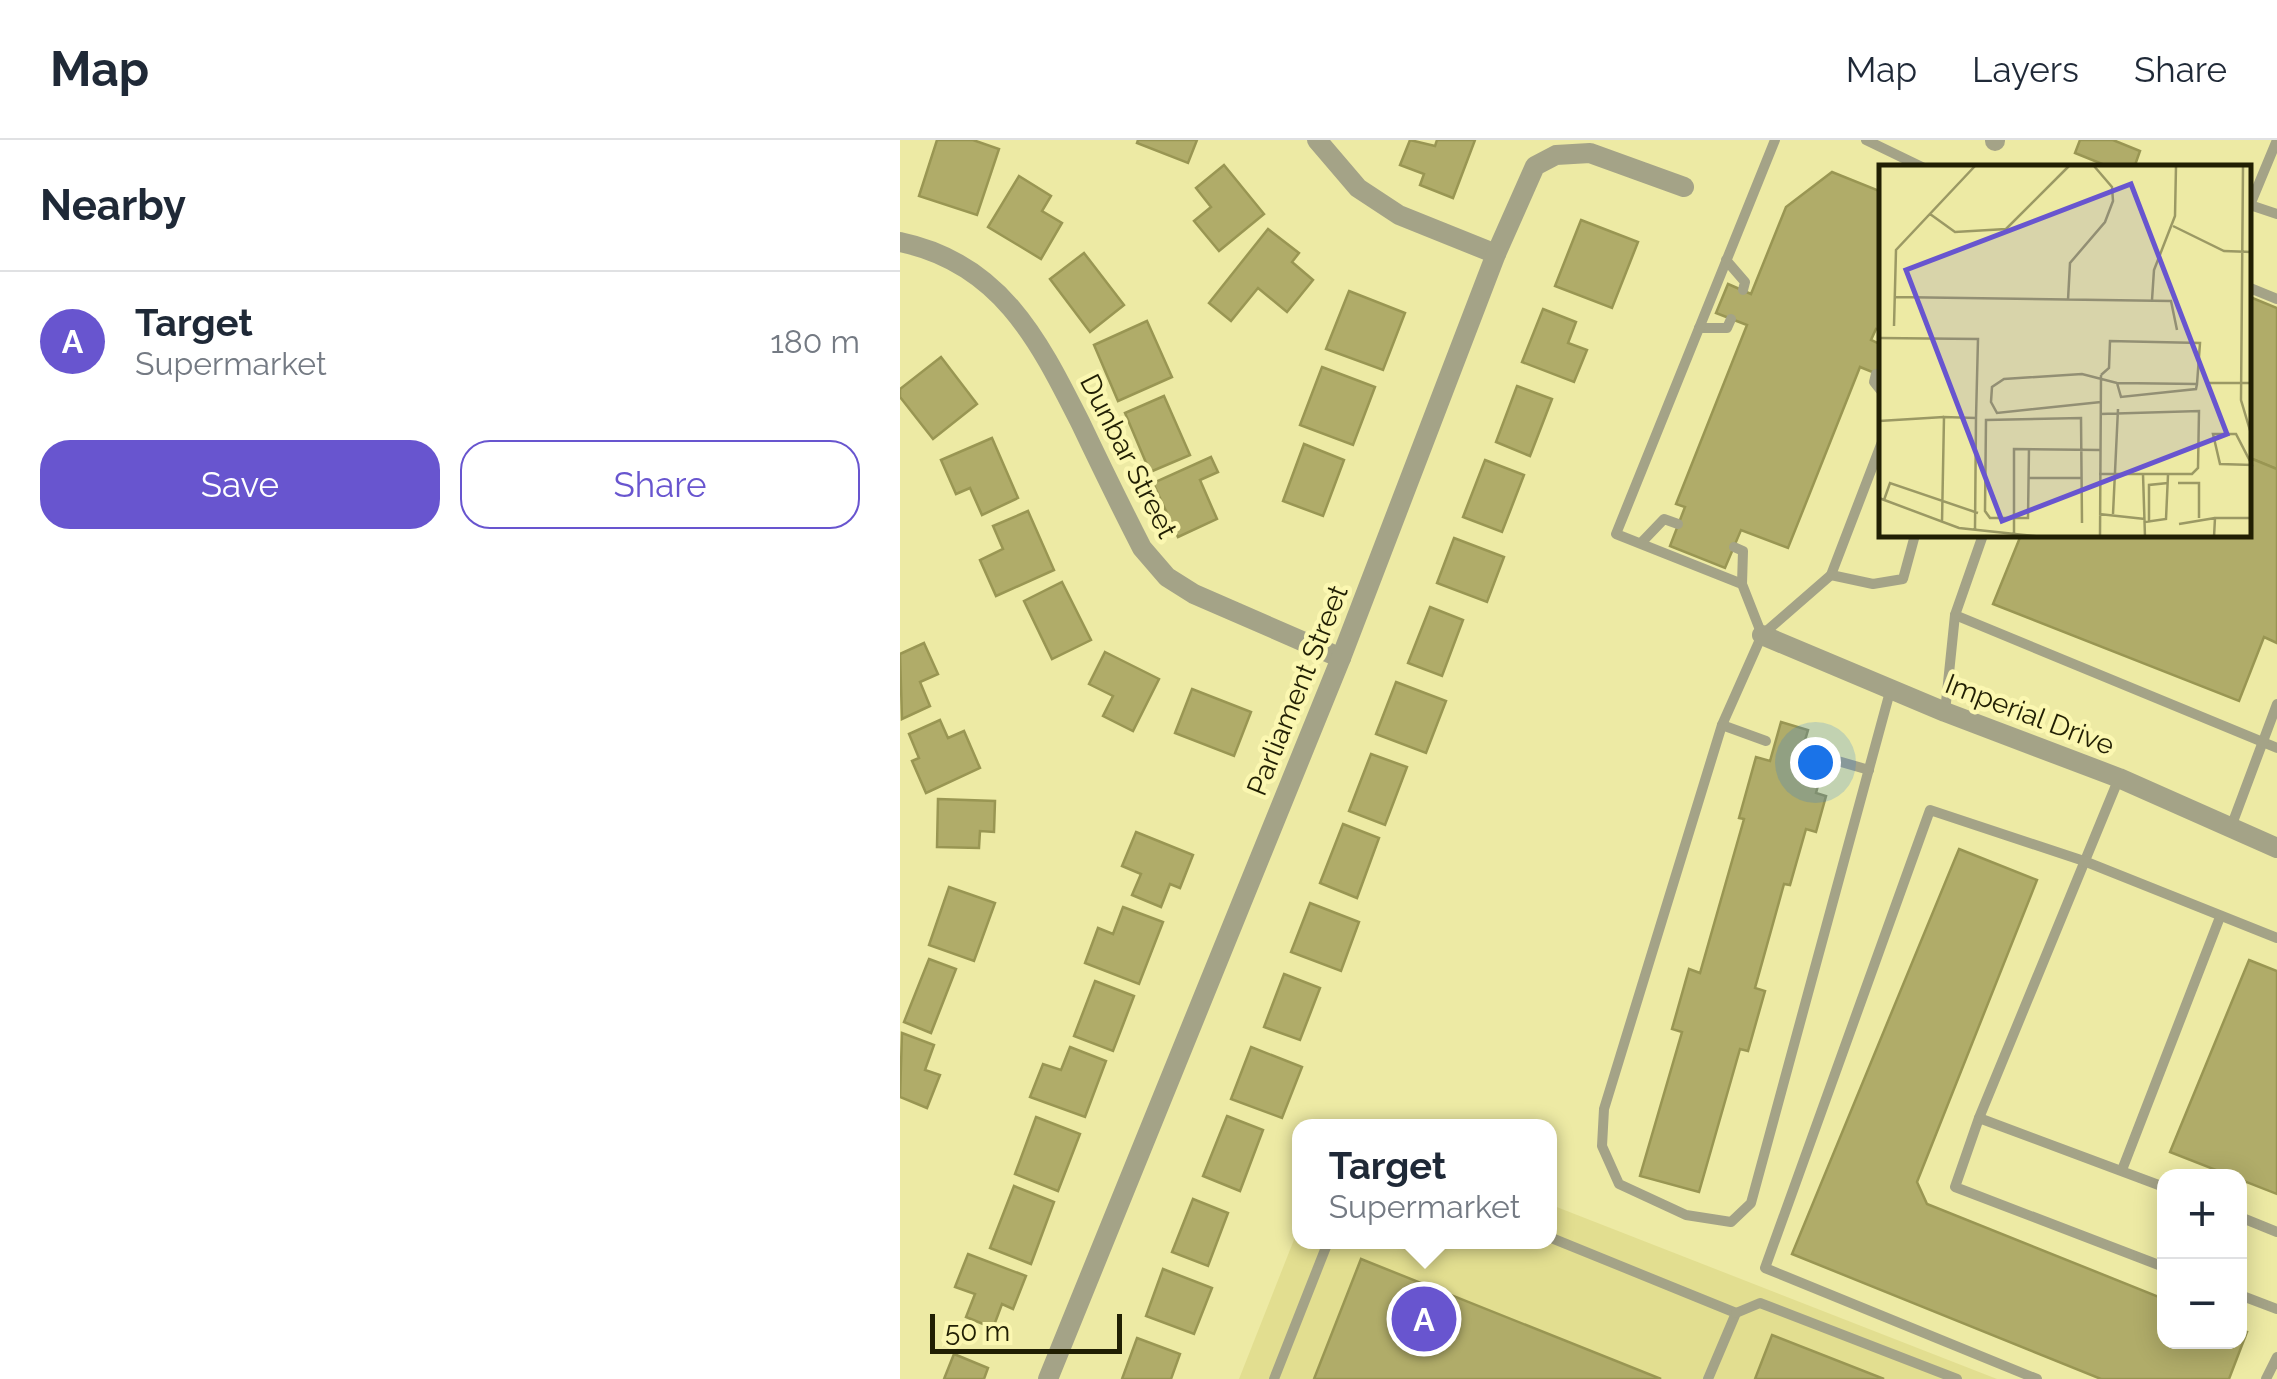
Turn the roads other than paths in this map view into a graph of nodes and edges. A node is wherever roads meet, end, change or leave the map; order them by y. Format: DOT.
graph roads {
  1 [pos="1317,140"];
  2 [pos="1774,140"];
  3 [pos="1866,140"];
  4 [pos="2277,140"];
  5 [pos="1918,165"];
  6 [pos="1684,187"];
  7 [pos="2252,200"];
  8 [pos="2252,206"];
  9 [pos="2277,214"];
  10 [pos="900,242"];
  11 [pos="1496,254"];
  12 [pos="1726,260"];
  13 [pos="2252,289"];
  14 [pos="1743,290"];
  15 [pos="2277,298"];
  16 [pos="1731,318"];
  17 [pos="1699,328"];
  18 [pos="1876,374"];
  19 [pos="1879,388"];
  20 [pos="1879,450"];
  21 [pos="1678,524"];
  22 [pos="1914,538"];
  23 [pos="1982,538"];
  24 [pos="1641,543"];
  25 [pos="1734,547"];
  26 [pos="1831,574"];
  27 [pos="1742,584"];
  28 [pos="1955,615"];
  29 [pos="1762,634"];
  30 [pos="1341,658"];
  31 [pos="1892,688"];
  32 [pos="2277,704"];
  33 [pos="1945,712"];
  34 [pos="1722,726"];
  35 [pos="1766,741"];
  36 [pos="2262,742"];
  37 [pos="2277,748"];
  38 [pos="1817,755"];
  39 [pos="1869,770"];
  40 [pos="2119,778"];
  41 [pos="2230,826"];
  42 [pos="2277,848"];
  43 [pos="2084,861"];
  44 [pos="2220,917"];
  45 [pos="2276,934"];
  46 [pos="1979,1118"];
  47 [pos="2122,1170"];
  48 [pos="2157,1184"];
  49 [pos="2247,1220"];
  50 [pos="2277,1232"];
  51 [pos="1557,1240"];
  52 [pos="1325,1249"];
  53 [pos="2157,1264"];
  54 [pos="2247,1298"];
  55 [pos="2277,1309"];
  56 [pos="1736,1313"];
  57 [pos="2277,1357"];
  58 [pos="1048,1379"];
  59 [pos="1274,1379"];
  60 [pos="1708,1379"];
  61 [pos="1957,1379"];
  62 [pos="2036,1379"];
  63 [pos="2266,1379"];
  1 -- 11 [label="street"];
  2 -- 12 [label="lane"];
  3 -- 5 [label="lane"];
  4 -- 7 [label="lane"];
  6 -- 11 [label="street, Parliament Street"];
  8 -- 9 [label="lane"];
  10 -- 30 [label="street, Dunbar Street"];
  11 -- 30 [label="street, Parliament Street"];
  12 -- 14 [label="lane"];
  12 -- 17 [label="lane"];
  13 -- 15 [label="lane"];
  16 -- 17 [label="lane"];
  17 -- 24 [label="lane"];
  18 -- 19 [label="lane"];
  20 -- 26 [label="lane"];
  21 -- 24 [label="lane"];
  22 -- 26 [label="lane"];
  23 -- 28 [label="lane"];
  24 -- 27 [label="lane"];
  25 -- 27 [label="lane"];
  26 -- 29 [label="lane"];
  27 -- 29 [label="lane"];
  28 -- 33 [label="lane"];
  28 -- 36 [label="lane"];
  29 -- 31 [label="street, Imperial Drive"];
  29 -- 34 [label="lane"];
  30 -- 58 [label="street, Parliament Street"];
  31 -- 33 [label="street, Imperial Drive"];
  31 -- 39 [label="lane"];
  32 -- 36 [label="lane"];
  33 -- 40 [label="street, Imperial Drive"];
  34 -- 35 [label="lane"];
  34 -- 39 [label="lane"];
  36 -- 37 [label="lane"];
  36 -- 41 [label="lane"];
  38 -- 39 [label="lane"];
  40 -- 41 [label="street, Imperial Drive"];
  40 -- 43 [label="lane"];
  41 -- 42 [label="street, Imperial Drive"];
  43 -- 44 [label="lane"];
  43 -- 46 [label="lane"];
  43 -- 62 [label="lane"];
  44 -- 45 [label="lane"];
  44 -- 47 [label="lane"];
  46 -- 47 [label="lane"];
  46 -- 53 [label="lane"];
  47 -- 48 [label="lane"];
  49 -- 50 [label="lane"];
  51 -- 56 [label="lane"];
  52 -- 59 [label="lane"];
  54 -- 55 [label="lane"];
  56 -- 60 [label="lane"];
  56 -- 61 [label="lane"];
  57 -- 63 [label="lane"];
}
